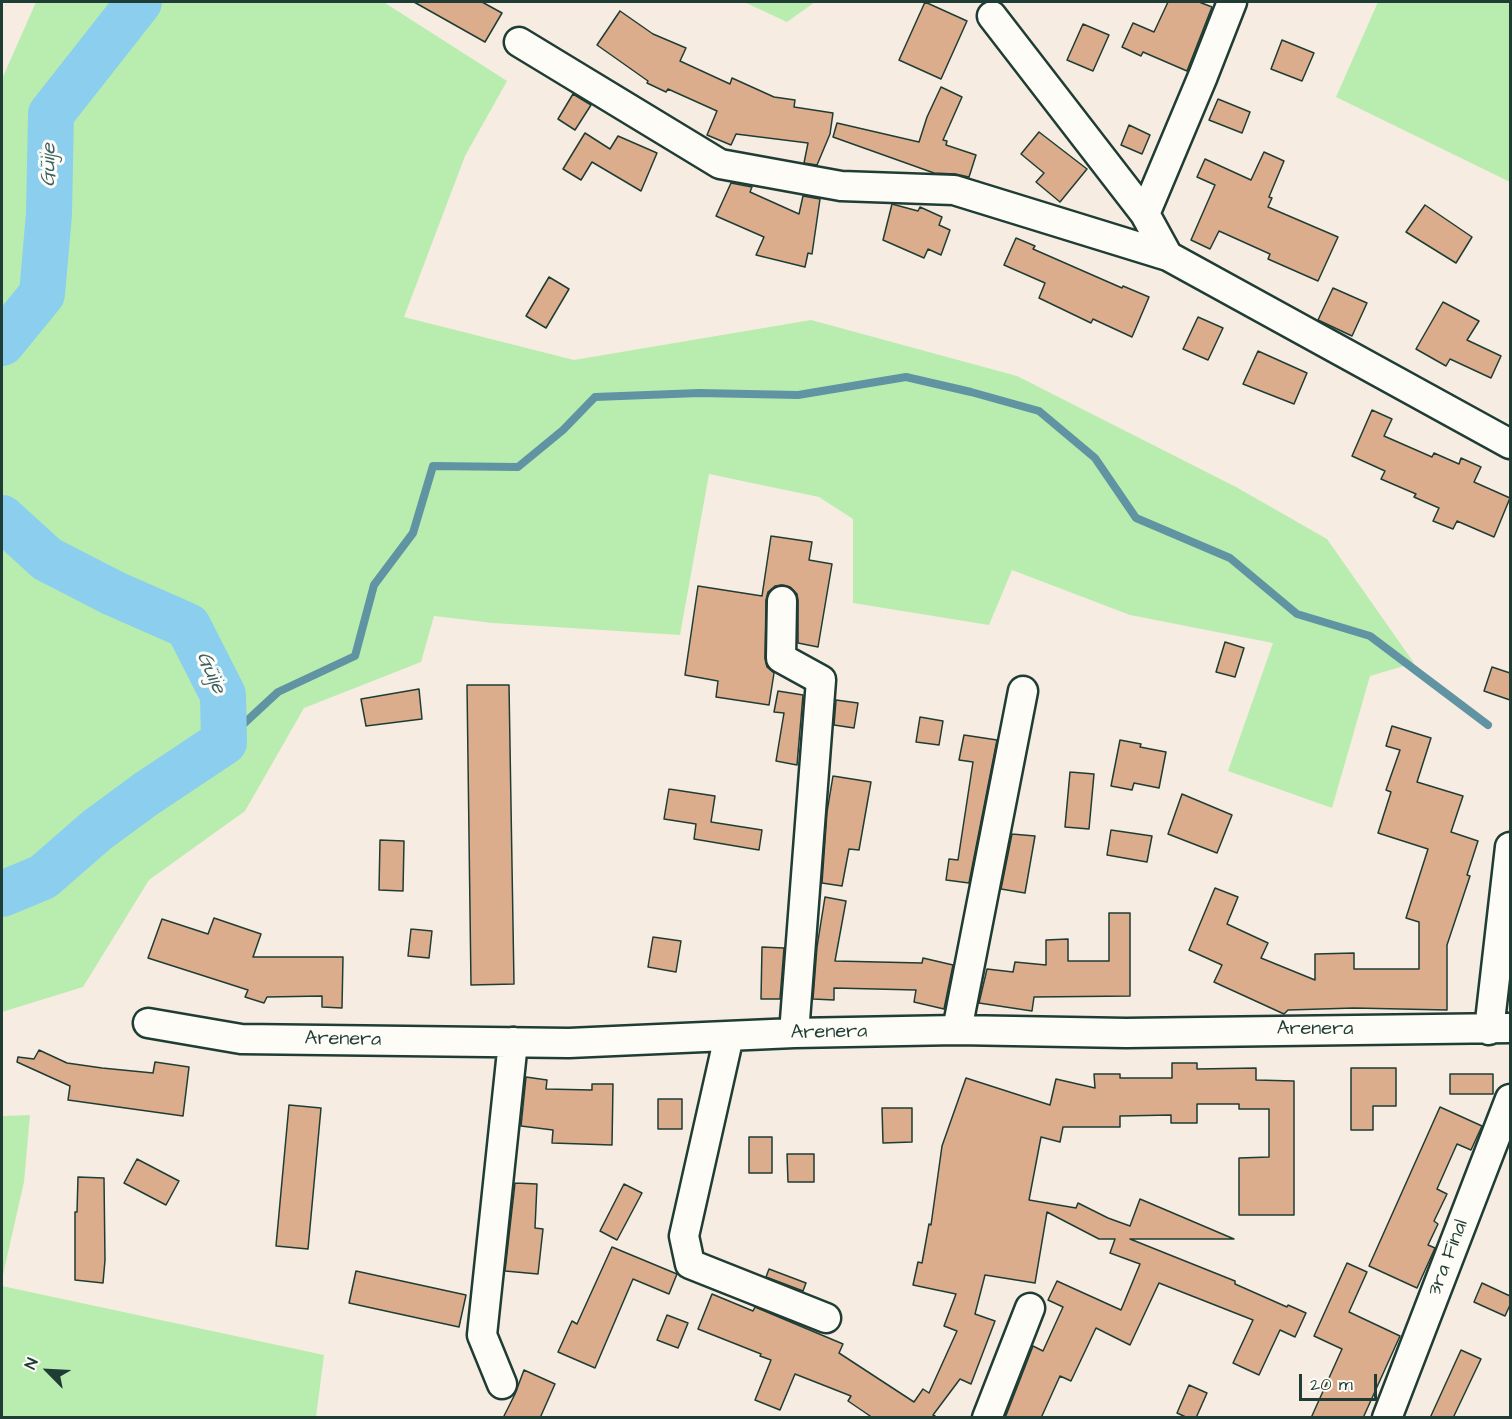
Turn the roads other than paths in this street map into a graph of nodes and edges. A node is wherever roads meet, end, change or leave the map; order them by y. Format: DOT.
graph roads {
  1 [pos="1232,2"];
  2 [pos="992,16"];
  3 [pos="519,42"];
  4 [pos="1145,214"];
  5 [pos="1168,256"];
  6 [pos="1510,444"];
  7 [pos="782,601"];
  8 [pos="1023,691"];
  9 [pos="1510,848"];
  10 [pos="148,1023"];
  11 [pos="1500,1029"];
  12 [pos="957,1030"];
  13 [pos="794,1033"];
  14 [pos="729,1036"];
  15 [pos="513,1042"];
  16 [pos="1510,1099"];
  17 [pos="1030,1308"];
  18 [pos="826,1318"];
  19 [pos="502,1384"];
  20 [pos="987,1418"];
  21 [pos="1387,1418"];
  1 -- 4 [label="street"];
  2 -- 4 [label="street"];
  3 -- 5 [label="street"];
  4 -- 5 [label="street"];
  5 -- 6 [label="street"];
  7 -- 13 [label="street"];
  8 -- 12 [label="street"];
  9 -- 11 [label="street"];
  10 -- 15 [label="street, Arenera"];
  11 -- 12 [label="street, Arenera"];
  12 -- 13 [label="street, Arenera"];
  13 -- 14 [label="street, Arenera"];
  14 -- 15 [label="street, Arenera"];
  14 -- 18 [label="street"];
  15 -- 19 [label="street"];
  16 -- 21 [label="street, 3ra Final"];
  17 -- 20 [label="street"];
}
